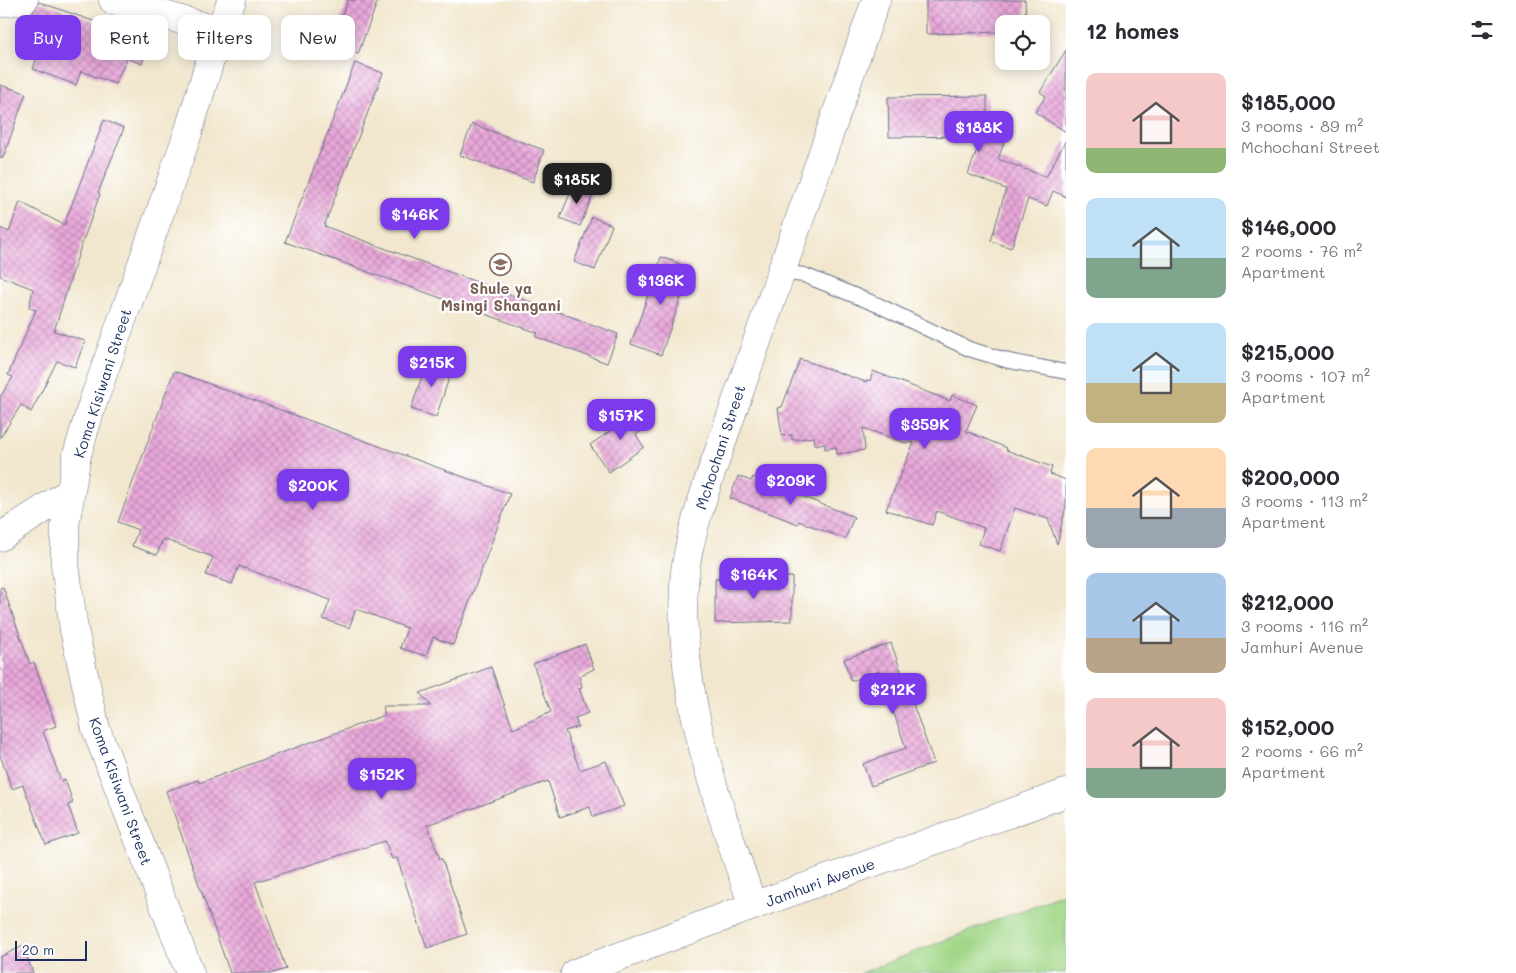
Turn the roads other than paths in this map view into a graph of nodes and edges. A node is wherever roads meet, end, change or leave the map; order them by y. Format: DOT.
graph roads {
  1 [pos="24,0"];
  2 [pos="113,0"];
  3 [pos="876,0"];
  4 [pos="231,1"];
  5 [pos="0,3"];
  6 [pos="225,15"];
  7 [pos="178,19"];
  8 [pos="210,60"];
  9 [pos="780,272"];
  10 [pos="1066,372"];
  11 [pos="70,492"];
  12 [pos="0,537"];
  13 [pos="1066,793"];
  14 [pos="752,906"];
  15 [pos="190,973"];
  16 [pos="575,973"];
  1 -- 5 [label="street"];
  2 -- 7 [label="street"];
  3 -- 9 [label="street, Mchochani Street"];
  4 -- 6 [label="street, Koma Kisiwani Street"];
  8 -- 11 [label="street, Koma Kisiwani Street"];
  9 -- 10 [label="lane"];
  9 -- 14 [label="street, Mchochani Street"];
  11 -- 12 [label="street"];
  11 -- 15 [label="street, Koma Kisiwani Street"];
  13 -- 14 [label="street, Jamhuri Avenue"];
  14 -- 16 [label="street, Jamhuri Avenue"];
}
